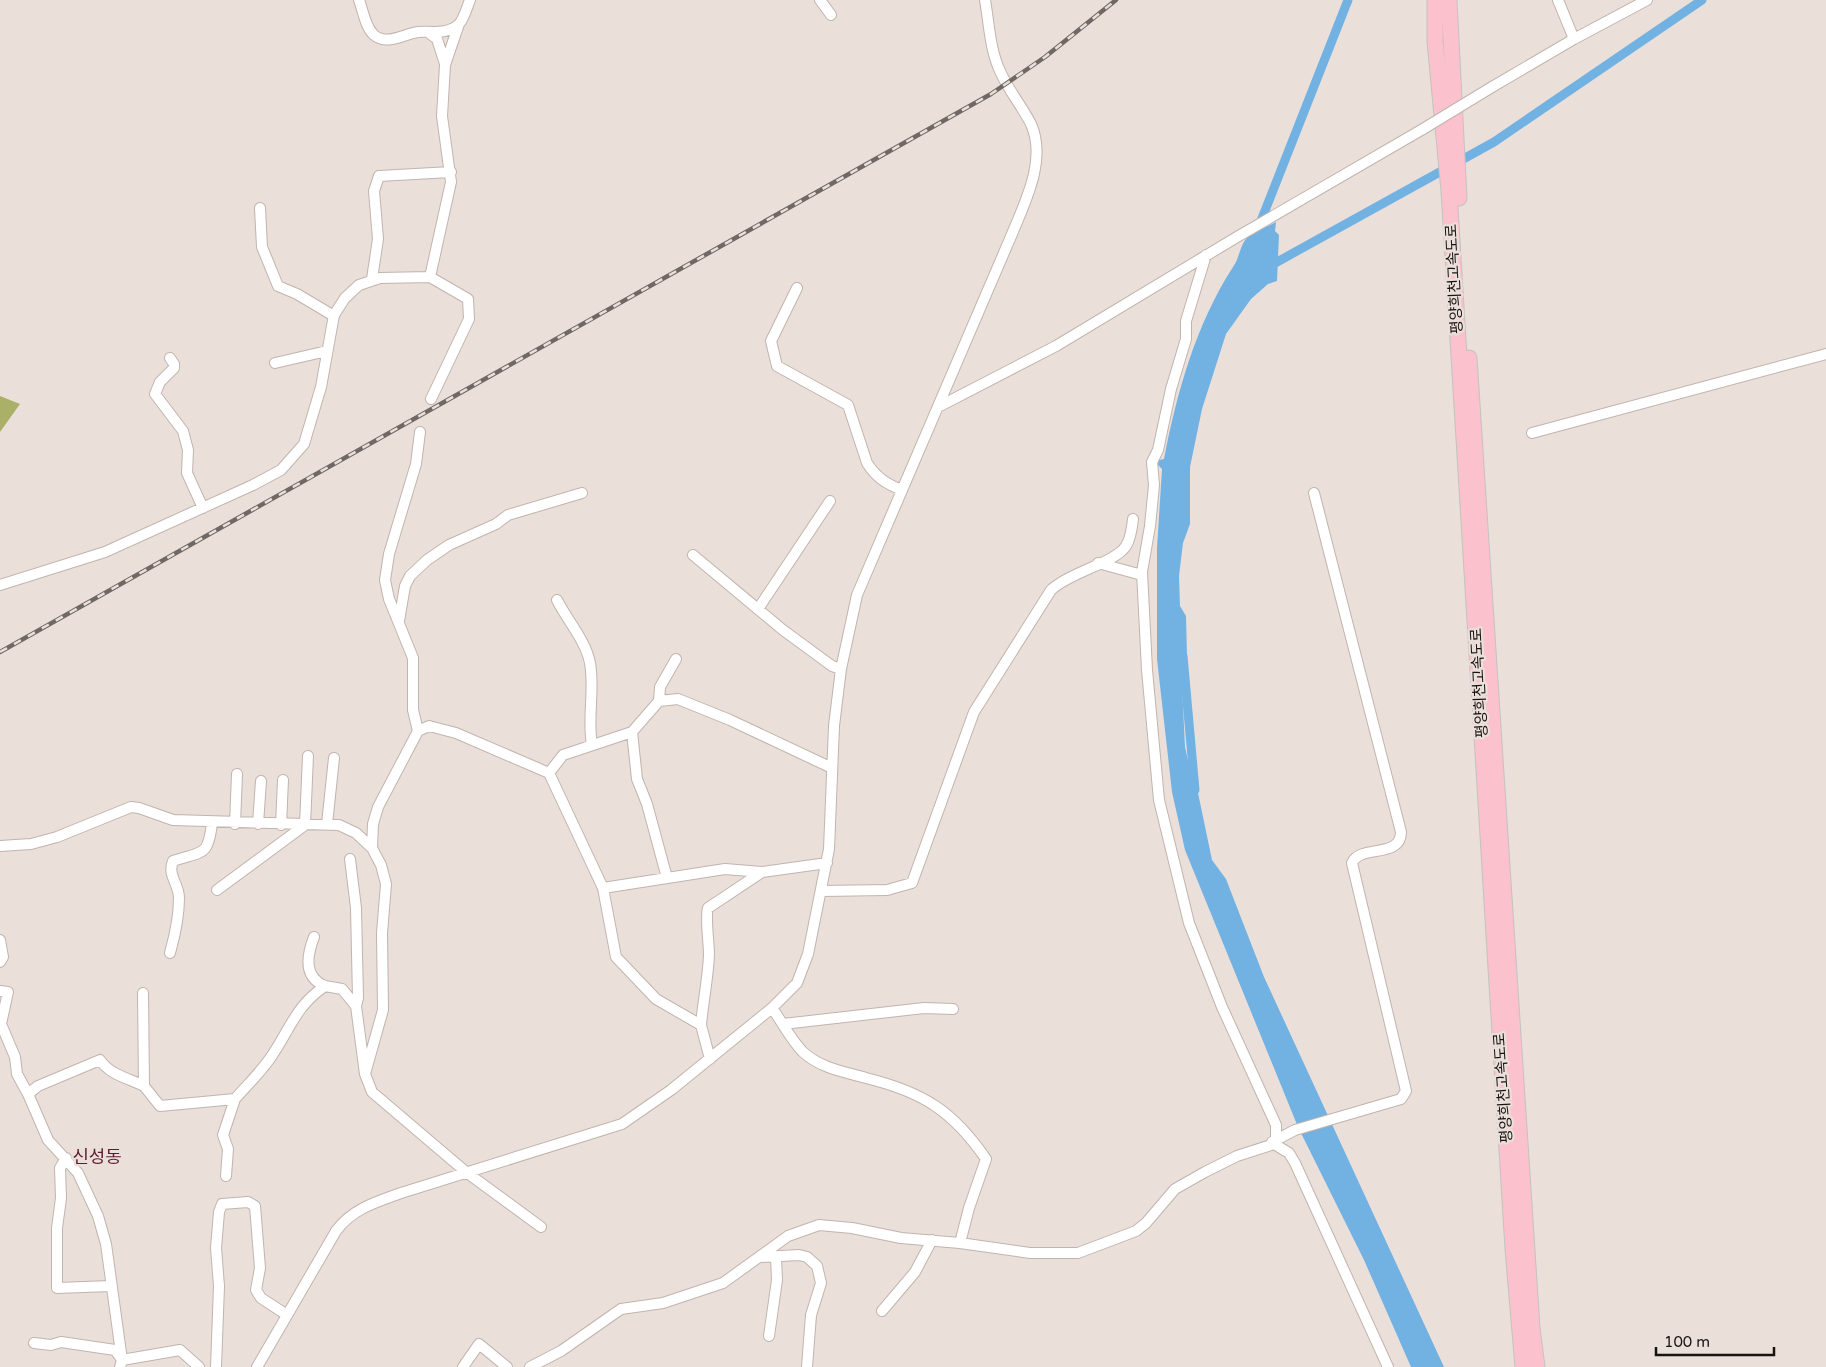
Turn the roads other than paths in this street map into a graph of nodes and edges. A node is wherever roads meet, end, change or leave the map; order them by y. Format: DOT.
graph roads {
  1 [pos="359,0"];
  2 [pos="470,0"];
  3 [pos="820,0"];
  4 [pos="985,0"];
  5 [pos="1435,0"];
  6 [pos="1449,0"];
  7 [pos="1558,0"];
  8 [pos="1647,0"];
  9 [pos="831,16"];
  10 [pos="459,24"];
  11 [pos="429,33"];
  12 [pos="1574,39"];
  13 [pos="445,65"];
  14 [pos="1449,130"];
  15 [pos="451,172"];
  16 [pos="1454,188"];
  17 [pos="260,208"];
  18 [pos="1206,255"];
  19 [pos="430,277"];
  20 [pos="372,279"];
  21 [pos="797,288"];
  22 [pos="334,316"];
  23 [pos="327,351"];
  24 [pos="1826,354"];
  25 [pos="170,358"];
  26 [pos="275,363"];
  27 [pos="431,399"];
  28 [pos="940,406"];
  29 [pos="420,432"];
  30 [pos="1532,433"];
  31 [pos="902,490"];
  32 [pos="582,494"];
  33 [pos="1314,494"];
  34 [pos="830,501"];
  35 [pos="203,508"];
  36 [pos="1133,519"];
  37 [pos="693,555"];
  38 [pos="1098,563"];
  39 [pos="1142,575"];
  40 [pos="0,585"];
  41 [pos="557,600"];
  42 [pos="758,609"];
  43 [pos="399,622"];
  44 [pos="676,659"];
  45 [pos="841,669"];
  46 [pos="659,701"];
  47 [pos="418,731"];
  48 [pos="632,732"];
  49 [pos="592,745"];
  50 [pos="308,756"];
  51 [pos="334,758"];
  52 [pos="832,768"];
  53 [pos="550,773"];
  54 [pos="237,774"];
  55 [pos="283,780"];
  56 [pos="261,781"];
  57 [pos="212,823"];
  58 [pos="235,824"];
  59 [pos="258,824"];
  60 [pos="327,824"];
  61 [pos="281,825"];
  62 [pos="304,825"];
  63 [pos="0,846"];
  64 [pos="372,848"];
  65 [pos="350,859"];
  66 [pos="827,863"];
  67 [pos="762,872"];
  68 [pos="667,878"];
  69 [pos="603,888"];
  70 [pos="217,890"];
  71 [pos="822,891"];
  72 [pos="314,937"];
  73 [pos="0,940"];
  74 [pos="170,953"];
  75 [pos="0,962"];
  76 [pos="325,986"];
  77 [pos="0,990"];
  78 [pos="143,993"];
  79 [pos="356,1006"];
  80 [pos="772,1008"];
  81 [pos="953,1009"];
  82 [pos="784,1024"];
  83 [pos="701,1026"];
  84 [pos="710,1059"];
  85 [pos="365,1074"];
  86 [pos="144,1086"];
  87 [pos="28,1094"];
  88 [pos="235,1099"];
  89 [pos="1272,1142"];
  90 [pos="66,1158"];
  91 [pos="466,1172"];
  92 [pos="226,1176"];
  93 [pos="542,1227"];
  94 [pos="932,1240"];
  95 [pos="960,1243"];
  96 [pos="762,1257"];
  97 [pos="776,1258"];
  98 [pos="111,1286"];
  99 [pos="882,1311"];
  100 [pos="287,1315"];
  101 [pos="769,1336"];
  102 [pos="34,1343"];
  103 [pos="122,1364"];
  104 [pos="199,1367"];
  105 [pos="216,1367"];
  106 [pos="257,1367"];
  107 [pos="463,1367"];
  108 [pos="507,1367"];
  109 [pos="530,1367"];
  110 [pos="807,1367"];
  111 [pos="1388,1367"];
  112 [pos="1523,1367"];
  113 [pos="1537,1367"];
  1 -- 11 [label="street"];
  2 -- 10 [label="street"];
  3 -- 9 [label="street"];
  4 -- 28 [label="street"];
  5 -- 14 [label="highway, 평양희천고속도로"];
  6 -- 14 [label="highway, 평양희천고속도로"];
  7 -- 12 [label="street"];
  8 -- 12 [label="street"];
  10 -- 11 [label="street"];
  10 -- 13 [label="street"];
  11 -- 13 [label="street"];
  12 -- 18 [label="street, bridge"];
  13 -- 15 [label="street"];
  14 -- 16 [label="highway, 평양희천고속도로"];
  15 -- 19 [label="street"];
  15 -- 20 [label="street"];
  16 -- 112 [label="highway, 평양희천고속도로"];
  16 -- 113 [label="highway, 평양희천고속도로"];
  17 -- 22 [label="street"];
  18 -- 28 [label="street"];
  18 -- 39 [label="street"];
  19 -- 20 [label="street"];
  19 -- 27 [label="street"];
  20 -- 22 [label="street"];
  21 -- 31 [label="street"];
  22 -- 23 [label="street"];
  23 -- 26 [label="street"];
  23 -- 35 [label="street"];
  24 -- 30 [label="street"];
  25 -- 35 [label="street"];
  28 -- 31 [label="street"];
  29 -- 43 [label="street"];
  31 -- 45 [label="street"];
  32 -- 43 [label="street"];
  33 -- 89 [label="street"];
  34 -- 42 [label="street"];
  35 -- 40 [label="street"];
  36 -- 38 [label="street"];
  37 -- 42 [label="street"];
  38 -- 39 [label="street"];
  38 -- 71 [label="street"];
  39 -- 89 [label="street"];
  41 -- 49 [label="street"];
  42 -- 45 [label="street"];
  43 -- 47 [label="street"];
  44 -- 46 [label="street"];
  45 -- 52 [label="street"];
  46 -- 48 [label="street"];
  46 -- 52 [label="street"];
  47 -- 53 [label="street"];
  47 -- 64 [label="street"];
  48 -- 49 [label="street"];
  48 -- 68 [label="street"];
  49 -- 53 [label="street"];
  50 -- 62 [label="street"];
  51 -- 60 [label="street"];
  52 -- 66 [label="street"];
  53 -- 69 [label="street"];
  54 -- 58 [label="street"];
  55 -- 61 [label="street"];
  56 -- 59 [label="street"];
  57 -- 58 [label="street"];
  57 -- 63 [label="street"];
  57 -- 74 [label="street"];
  58 -- 59 [label="street"];
  59 -- 61 [label="street"];
  60 -- 62 [label="street"];
  60 -- 64 [label="street"];
  61 -- 62 [label="street"];
  62 -- 70 [label="street"];
  64 -- 85 [label="street"];
  65 -- 79 [label="street"];
  66 -- 67 [label="street"];
  66 -- 71 [label="street"];
  67 -- 68 [label="street"];
  67 -- 83 [label="street"];
  68 -- 69 [label="street"];
  69 -- 83 [label="street"];
  71 -- 80 [label="street"];
  72 -- 76 [label="street"];
  73 -- 75 [label="street"];
  76 -- 79 [label="street"];
  76 -- 88 [label="street"];
  77 -- 87 [label="street"];
  78 -- 86 [label="street"];
  79 -- 85 [label="street"];
  80 -- 82 [label="street"];
  80 -- 84 [label="street"];
  81 -- 82 [label="street"];
  82 -- 95 [label="street"];
  83 -- 84 [label="street"];
  84 -- 91 [label="street"];
  85 -- 91 [label="street"];
  86 -- 87 [label="street"];
  86 -- 88 [label="street"];
  87 -- 90 [label="street"];
  88 -- 92 [label="street"];
  89 -- 95 [label="street"];
  89 -- 111 [label="street"];
  90 -- 98 [label="street"];
  90 -- 98 [label="street"];
  91 -- 93 [label="street"];
  91 -- 100 [label="street"];
  94 -- 95 [label="street"];
  94 -- 96 [label="street"];
  94 -- 99 [label="street"];
  96 -- 97 [label="street"];
  96 -- 109 [label="street"];
  97 -- 101 [label="street"];
  97 -- 110 [label="street"];
  98 -- 103 [label="street"];
  100 -- 105 [label="street"];
  100 -- 106 [label="street"];
  102 -- 103 [label="street"];
  103 -- 104 [label="street"];
  107 -- 108 [label="street"];
}
